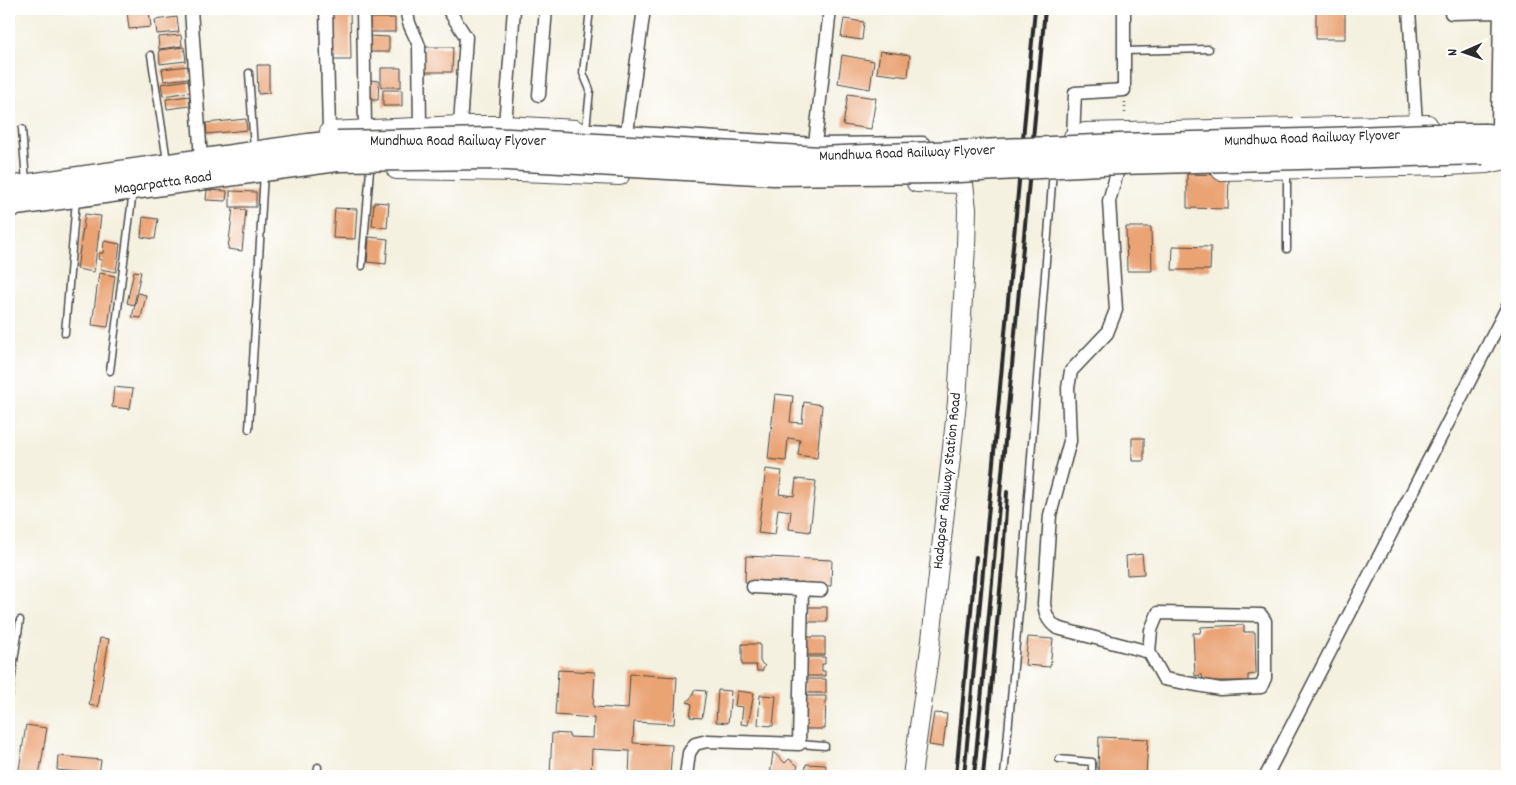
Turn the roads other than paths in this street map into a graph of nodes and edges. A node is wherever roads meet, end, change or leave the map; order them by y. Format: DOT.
graph roads {
  1 [pos="191,9"];
  2 [pos="326,9"];
  3 [pos="363,9"];
  4 [pos="407,9"];
  5 [pos="448,9"];
  6 [pos="514,9"];
  7 [pos="546,9"];
  8 [pos="590,9"];
  9 [pos="644,9"];
  10 [pos="830,9"];
  11 [pos="1124,9"];
  12 [pos="1409,9"];
  13 [pos="1500,10"];
  14 [pos="1451,13"];
  15 [pos="1209,50"];
  16 [pos="1124,51"];
  17 [pos="151,55"];
  18 [pos="249,73"];
  19 [pos="540,95"];
  20 [pos="1416,124"];
  21 [pos="460,125"];
  22 [pos="505,125"];
  23 [pos="420,126"];
  24 [pos="1314,127"];
  25 [pos="365,128"];
  26 [pos="22,129"];
  27 [pos="581,129"];
  28 [pos="627,132"];
  29 [pos="1073,137"];
  30 [pos="1496,137"];
  31 [pos="955,142"];
  32 [pos="815,144"];
  33 [pos="326,147"];
  34 [pos="1507,154"];
  35 [pos="201,160"];
  36 [pos="1507,160"];
  37 [pos="259,161"];
  38 [pos="167,165"];
  39 [pos="1315,169"];
  40 [pos="370,170"];
  41 [pos="1287,170"];
  42 [pos="1117,173"];
  43 [pos="572,174"];
  44 [pos="131,179"];
  45 [pos="18,187"];
  46 [pos="76,196"];
  47 [pos="9,205"];
  48 [pos="1287,248"];
  49 [pos="362,266"];
  50 [pos="1507,308"];
  51 [pos="65,333"];
  52 [pos="110,371"];
  53 [pos="249,429"];
  54 [pos="752,587"];
  55 [pos="802,589"];
  56 [pos="820,590"];
  57 [pos="20,620"];
  58 [pos="1150,652"];
  59 [pos="9,695"];
  60 [pos="798,744"];
  61 [pos="825,746"];
  62 [pos="1059,759"];
  63 [pos="318,767"];
  64 [pos="317,776"];
  65 [pos="686,776"];
  66 [pos="912,776"];
  67 [pos="1004,776"];
  68 [pos="1092,776"];
  69 [pos="1266,776"];
  1 -- 35 [label="street"];
  2 -- 33 [label="street"];
  3 -- 25 [label="street"];
  4 -- 23 [label="street"];
  5 -- 21 [label="street"];
  6 -- 22 [label="street"];
  7 -- 19 [label="street"];
  8 -- 27 [label="lane"];
  9 -- 28 [label="street"];
  10 -- 32 [label="street"];
  11 -- 16 [label="street"];
  12 -- 20 [label="street"];
  13 -- 14 [label="street"];
  13 -- 30 [label="street"];
  15 -- 16 [label="lane"];
  16 -- 29 [label="street"];
  17 -- 38 [label="lane"];
  18 -- 37 [label="lane"];
  20 -- 24 [label="street"];
  20 -- 30 [label="street"];
  21 -- 22 [label="street"];
  21 -- 23 [label="street"];
  22 -- 27 [label="street"];
  23 -- 25 [label="street"];
  24 -- 29 [label="street"];
  24 -- 39 [label="street"];
  25 -- 33 [label="street"];
  26 -- 45 [label="lane"];
  27 -- 28 [label="street"];
  27 -- 43 [label="street"];
  28 -- 32 [label="street"];
  29 -- 42 [label="street"];
  29 -- 67 [label="lane"];
  30 -- 33 [label="highway, Mundhwa Road Railway Flyover, bridge"];
  30 -- 34 [label="highway, Mundhwa Road Railway Flyover"];
  31 -- 32 [label="street"];
  33 -- 37 [label="highway, Magarpatta Road"];
  33 -- 40 [label="street"];
  35 -- 37 [label="highway, Magarpatta Road"];
  35 -- 38 [label="highway, Magarpatta Road"];
  36 -- 39 [label="street"];
  37 -- 44 [label="highway, Magarpatta Road"];
  37 -- 53 [label="lane"];
  38 -- 44 [label="highway, Magarpatta Road"];
  39 -- 41 [label="street"];
  40 -- 43 [label="street"];
  40 -- 49 [label="lane"];
  41 -- 42 [label="street"];
  41 -- 48 [label="lane"];
  42 -- 58 [label="street"];
  43 -- 66 [label="street, Hadapsar Railway Station Road"];
  44 -- 45 [label="highway, Magarpatta Road"];
  44 -- 46 [label="highway, Magarpatta Road"];
  44 -- 52 [label="lane"];
  46 -- 47 [label="highway, Magarpatta Road"];
  46 -- 51 [label="lane"];
  50 -- 69 [label="street"];
  54 -- 55 [label="street"];
  55 -- 56 [label="street"];
  55 -- 60 [label="street"];
  57 -- 59 [label="lane"];
  58 -- 58 [label="street"];
  60 -- 61 [label="lane"];
  60 -- 65 [label="street"];
  62 -- 68 [label="lane"];
  63 -- 64 [label="lane"];
}
